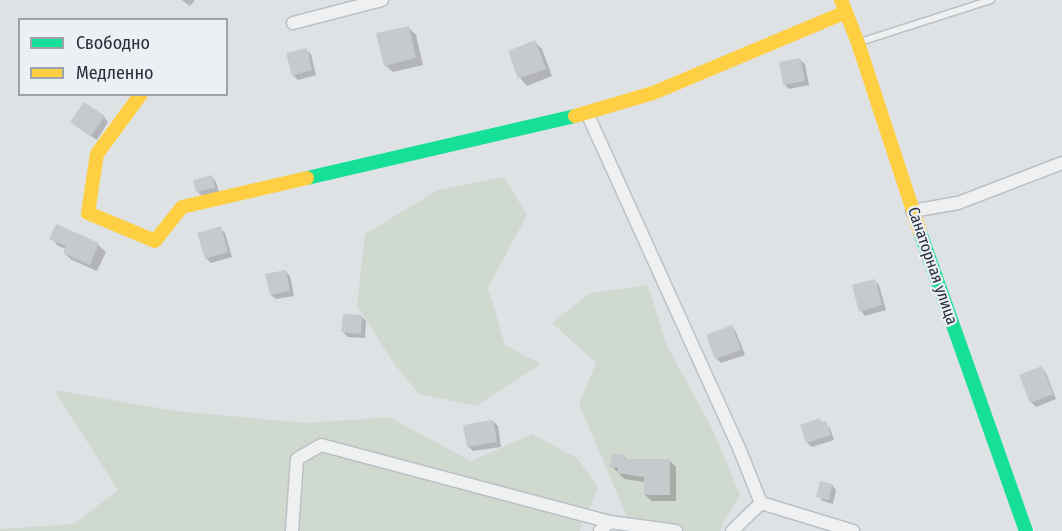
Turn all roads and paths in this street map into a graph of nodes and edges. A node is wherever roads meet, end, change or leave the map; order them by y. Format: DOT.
graph roads {
  1 [pos="382,0"];
  2 [pos="991,0"];
  3 [pos="844,6"];
  4 [pos="293,23"];
  5 [pos="858,43"];
  6 [pos="140,96"];
  7 [pos="587,113"];
  8 [pos="1062,163"];
  9 [pos="912,212"];
  10 [pos="761,502"];
  11 [pos="610,522"];
  12 [pos="292,531"];
  13 [pos="600,531"];
  14 [pos="676,531"];
  15 [pos="732,531"];
  16 [pos="853,531"];
  17 [pos="1026,531"];
  1 -- 4 [label="street"];
  2 -- 5 [label="lane"];
  3 -- 5 [label="street, Санаторная улица"];
  3 -- 7 [label="street"];
  5 -- 9 [label="street, Санаторная улица"];
  6 -- 7 [label="street"];
  7 -- 10 [label="street"];
  8 -- 9 [label="street"];
  9 -- 17 [label="street, Санаторная улица"];
  10 -- 15 [label="street"];
  10 -- 16 [label="street"];
  11 -- 12 [label="street"];
  11 -- 13 [label="street"];
  11 -- 14 [label="street"];
}
